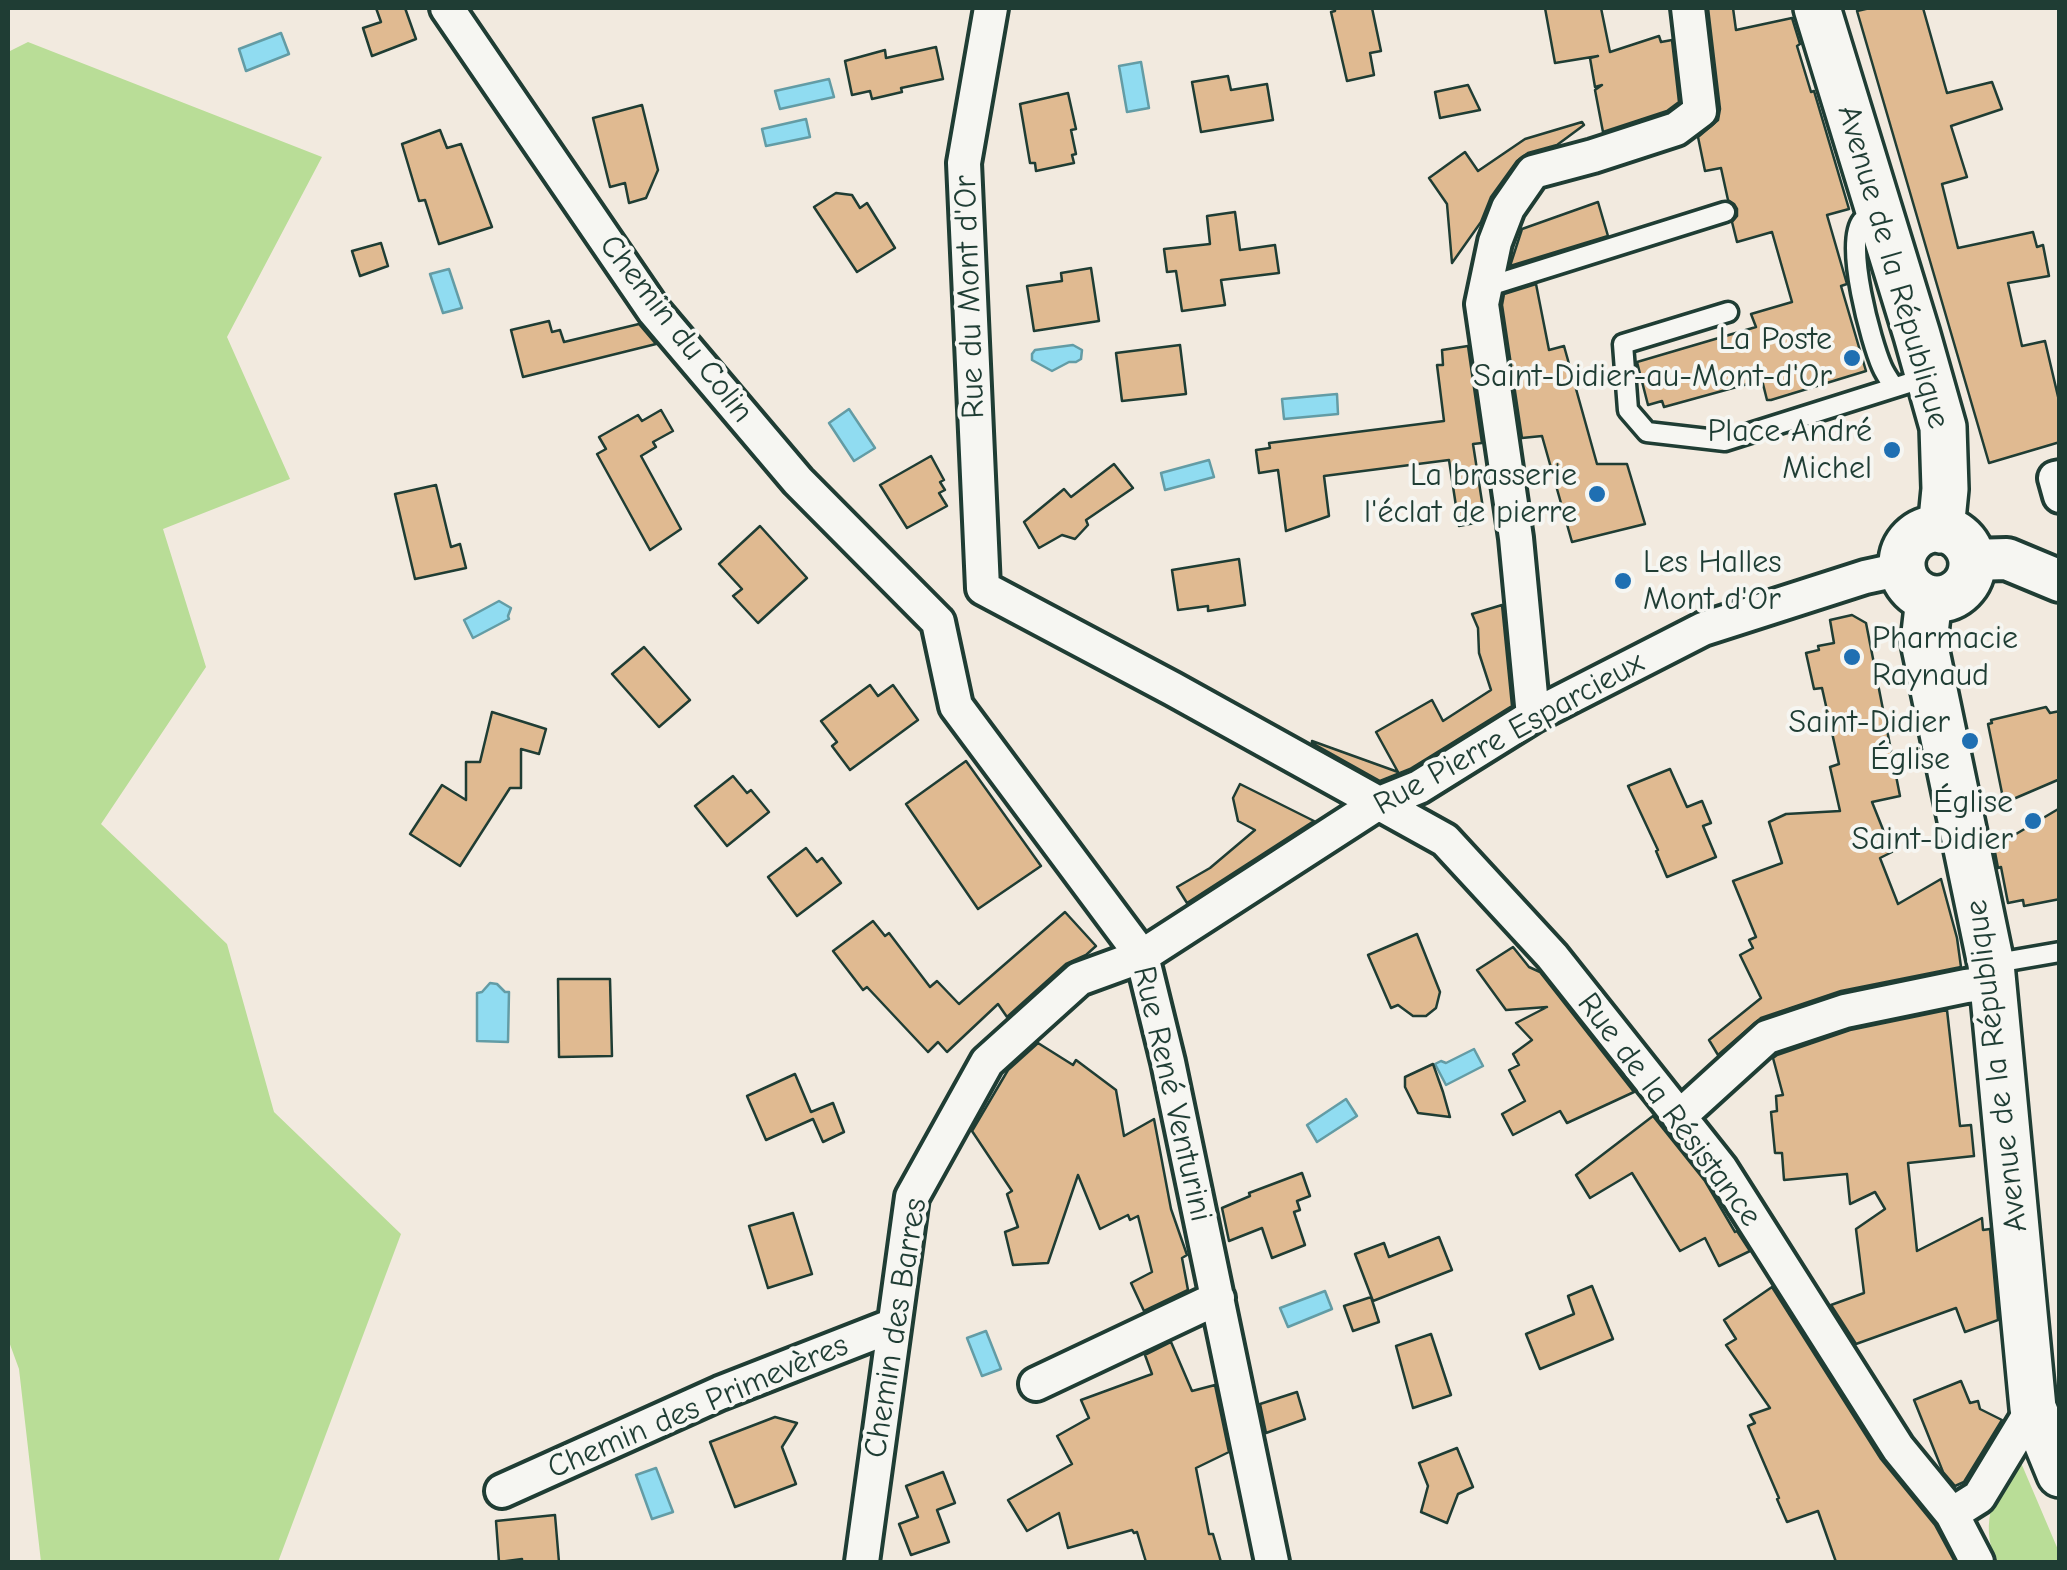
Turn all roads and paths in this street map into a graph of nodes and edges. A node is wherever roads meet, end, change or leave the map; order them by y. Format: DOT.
graph roads {
  1 [pos="448,8"];
  2 [pos="991,8"];
  3 [pos="1688,8"];
  4 [pos="1817,8"];
  5 [pos="1725,212"];
  6 [pos="1486,287"];
  7 [pos="1728,312"];
  8 [pos="1911,382"];
  9 [pos="1956,545"];
  10 [pos="2060,581"];
  11 [pos="1916,584"];
  12 [pos="983,588"];
  13 [pos="938,622"];
  14 [pos="1534,716"];
  15 [pos="1377,804"];
  16 [pos="2060,952"];
  17 [pos="1142,956"];
  18 [pos="1992,974"];
  19 [pos="1679,1117"];
  20 [pos="1218,1298"];
  21 [pos="894,1324"];
  22 [pos="1036,1384"];
  23 [pos="2033,1408"];
  24 [pos="2060,1474"];
  25 [pos="502,1492"];
  26 [pos="1952,1514"];
  27 [pos="862,1562"];
  28 [pos="1272,1562"];
  29 [pos="1976,1562"];
  1 -- 13 [label="street, Chemin du Colin"];
  2 -- 12 [label="street, Rue du Mont d'Or"];
  3 -- 6 [label="street"];
  4 -- 8 [label="main road, Avenue de la République"];
  5 -- 6 [label="lane"];
  6 -- 14 [label="street"];
  7 -- 8 [label="lane"];
  8 -- 9 [label="main road, Avenue de la République"];
  9 -- 10 [label="street"];
  9 -- 11 [label="main road"];
  9 -- 11 [label="main road"];
  11 -- 14 [label="street, Rue Pierre Esparcieux"];
  11 -- 18 [label="main road, Avenue de la République"];
  12 -- 13 [label="street"];
  12 -- 15 [label="street"];
  13 -- 17 [label="street, Rue René Venturini"];
  14 -- 15 [label="street, Rue Pierre Esparcieux"];
  15 -- 17 [label="street, Rue Pierre Esparcieux"];
  15 -- 19 [label="street, Rue de la Résistance"];
  16 -- 18 [label="lane"];
  17 -- 20 [label="street, Rue René Venturini"];
  17 -- 21 [label="street, Chemin des Barres"];
  18 -- 19 [label="street"];
  18 -- 23 [label="main road, Avenue de la République"];
  19 -- 26 [label="street, Rue de la Résistance"];
  20 -- 22 [label="street"];
  20 -- 28 [label="street, Rue René Venturini"];
  21 -- 25 [label="street, Chemin des Primevères"];
  21 -- 27 [label="street, Chemin des Barres"];
  23 -- 24 [label="main road, Avenue de la République"];
  23 -- 26 [label="street"];
  26 -- 29 [label="street, Rue de la Résistance"];
}
